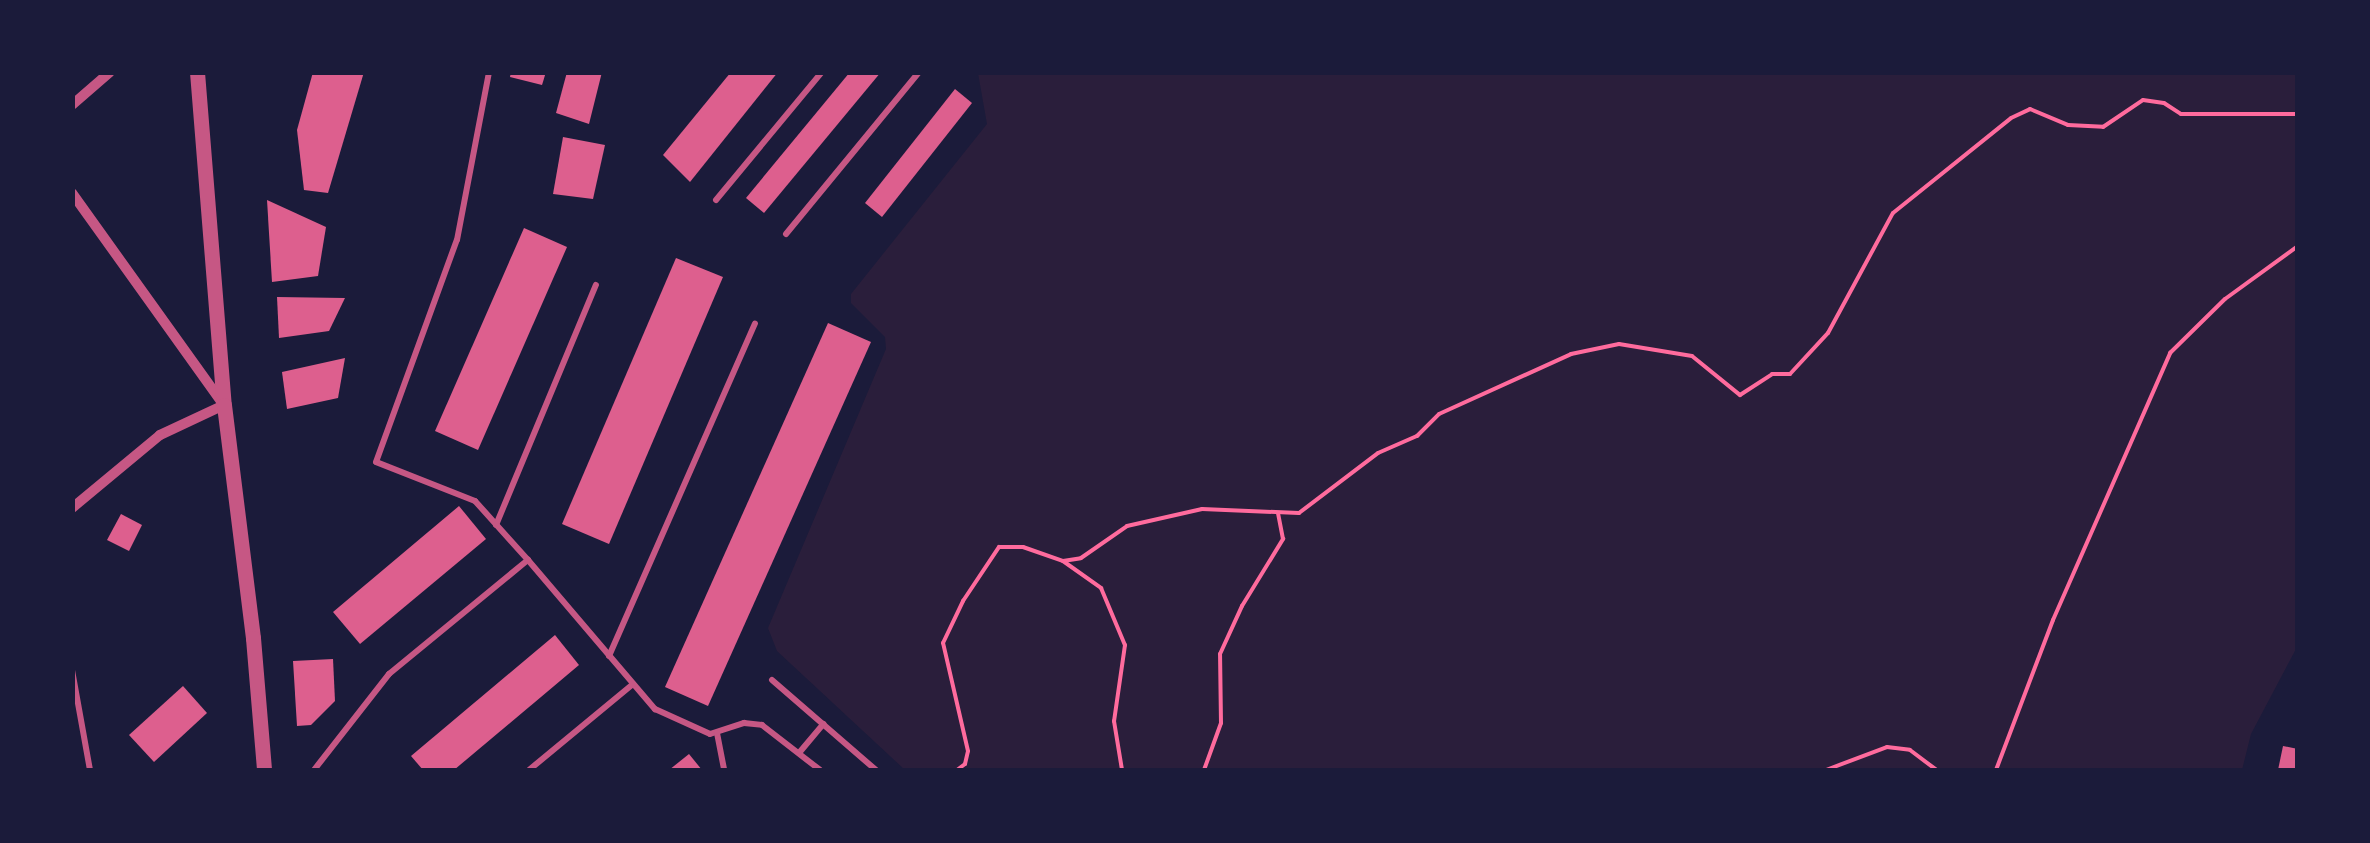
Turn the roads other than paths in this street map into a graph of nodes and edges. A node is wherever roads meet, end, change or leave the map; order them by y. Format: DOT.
graph roads {
  1 [pos="110,72"];
  2 [pos="197,72"];
  3 [pos="489,72"];
  4 [pos="822,72"];
  5 [pos="919,72"];
  6 [pos="72,104"];
  7 [pos="72,193"];
  8 [pos="716,200"];
  9 [pos="786,234"];
  10 [pos="596,285"];
  11 [pos="755,324"];
  12 [pos="224,404"];
  13 [pos="72,508"];
  14 [pos="495,526"];
  15 [pos="528,560"];
  16 [pos="609,656"];
  17 [pos="72,670"];
  18 [pos="772,680"];
  19 [pos="632,684"];
  20 [pos="823,724"];
  21 [pos="716,733"];
  22 [pos="799,752"];
  23 [pos="90,770"];
  24 [pos="264,770"];
  25 [pos="314,770"];
  26 [pos="529,770"];
  27 [pos="724,770"];
  28 [pos="820,770"];
  29 [pos="876,770"];
  1 -- 6 [label="street"];
  2 -- 12 [label="street"];
  3 -- 14 [label="lane"];
  4 -- 8 [label="lane"];
  5 -- 9 [label="lane"];
  7 -- 12 [label="street"];
  10 -- 14 [label="lane"];
  11 -- 16 [label="lane"];
  12 -- 13 [label="street"];
  12 -- 24 [label="street"];
  14 -- 15 [label="lane"];
  15 -- 16 [label="lane"];
  15 -- 25 [label="lane"];
  16 -- 19 [label="lane"];
  17 -- 23 [label="lane"];
  18 -- 20 [label="lane"];
  19 -- 21 [label="lane"];
  19 -- 26 [label="lane"];
  20 -- 22 [label="lane"];
  20 -- 29 [label="lane"];
  21 -- 22 [label="lane"];
  21 -- 27 [label="lane"];
  22 -- 28 [label="lane"];
}
